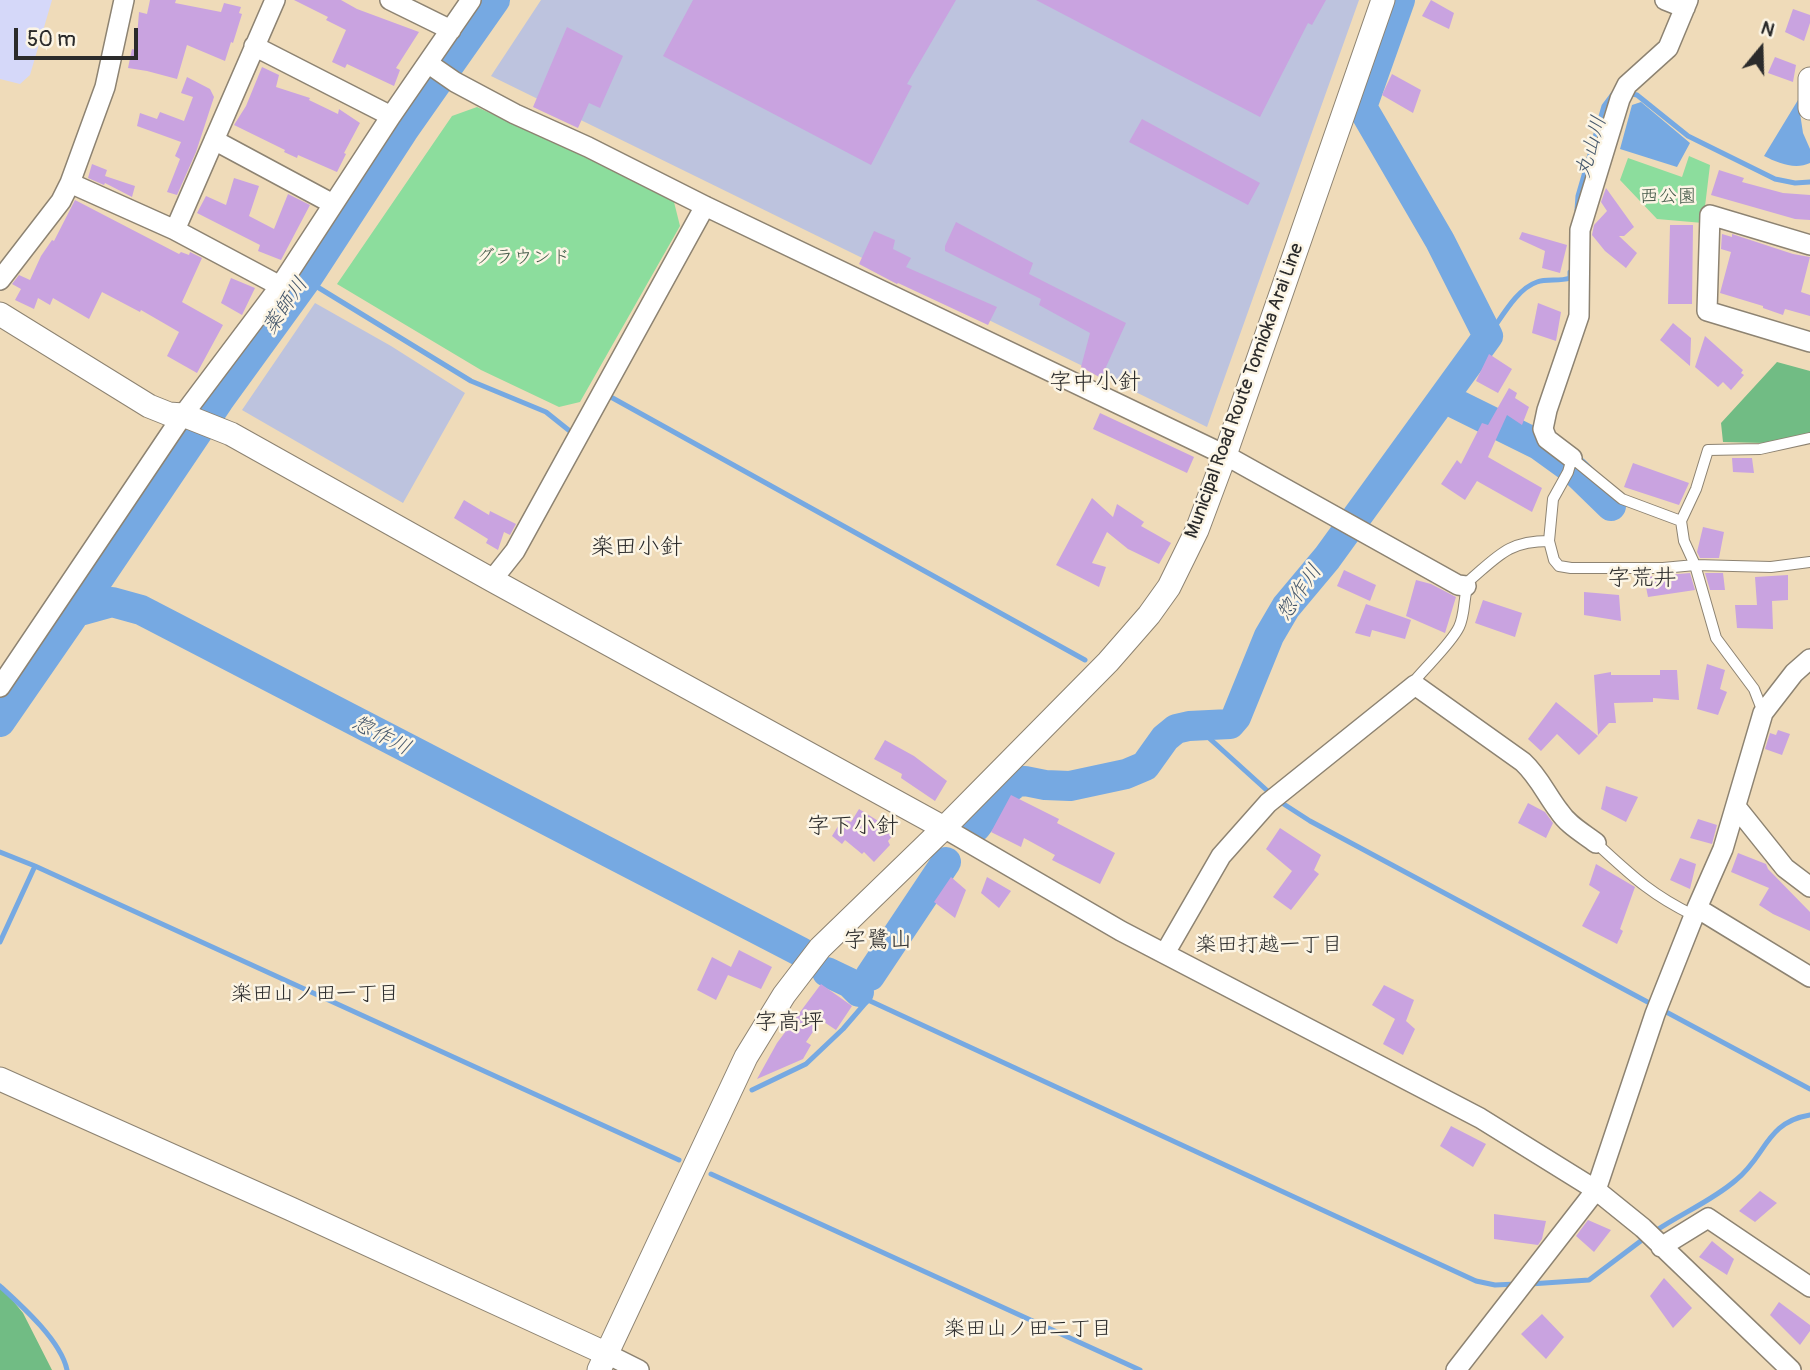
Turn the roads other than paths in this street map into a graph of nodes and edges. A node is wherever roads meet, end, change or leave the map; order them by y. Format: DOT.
graph roads {
  1 [pos="124,0"];
  2 [pos="275,0"];
  3 [pos="390,0"];
  4 [pos="471,0"];
  5 [pos="1383,0"];
  6 [pos="1665,0"];
  7 [pos="1686,4"];
  8 [pos="452,30"];
  9 [pos="254,46"];
  10 [pos="432,66"];
  11 [pos="1810,79"];
  12 [pos="1810,108"];
  13 [pos="391,116"];
  14 [pos="214,140"];
  15 [pos="70,183"];
  16 [pos="333,204"];
  17 [pos="705,206"];
  18 [pos="175,230"];
  19 [pos="1810,245"];
  20 [pos="0,280"];
  21 [pos="280,286"];
  22 [pos="0,314"];
  23 [pos="1810,342"];
  24 [pos="183,415"];
  25 [pos="1810,438"];
  26 [pos="1226,455"];
  27 [pos="1570,465"];
  28 [pos="1681,521"];
  29 [pos="1549,541"];
  30 [pos="1810,562"];
  31 [pos="1695,565"];
  32 [pos="492,580"];
  33 [pos="1466,586"];
  34 [pos="1810,659"];
  35 [pos="1415,685"];
  36 [pos="0,688"];
  37 [pos="1763,713"];
  38 [pos="1737,808"];
  39 [pos="944,828"];
  40 [pos="1596,843"];
  41 [pos="1810,887"];
  42 [pos="1695,912"];
  43 [pos="1164,953"];
  44 [pos="1810,977"];
  45 [pos="0,1079"];
  46 [pos="1596,1190"];
  47 [pos="1654,1240"];
  48 [pos="1810,1287"];
  49 [pos="603,1362"];
  50 [pos="639,1370"];
  51 [pos="1456,1370"];
  52 [pos="1791,1370"];
  1 -- 15 [label="street"];
  2 -- 9 [label="street"];
  3 -- 8 [label="street"];
  4 -- 8 [label="street"];
  5 -- 26 [label="street, Municipal Road Route Tomioka Arai Line"];
  6 -- 7 [label="street"];
  7 -- 27 [label="street"];
  8 -- 10 [label="street"];
  9 -- 13 [label="street"];
  9 -- 14 [label="street"];
  10 -- 13 [label="street"];
  10 -- 17 [label="street"];
  11 -- 12 [label="street"];
  13 -- 16 [label="street"];
  14 -- 16 [label="street"];
  14 -- 18 [label="street"];
  15 -- 18 [label="street"];
  15 -- 20 [label="street"];
  16 -- 21 [label="street"];
  17 -- 26 [label="street"];
  17 -- 32 [label="street"];
  18 -- 21 [label="street"];
  19 -- 23 [label="street"];
  21 -- 24 [label="street"];
  22 -- 24 [label="street"];
  24 -- 32 [label="street"];
  24 -- 36 [label="street"];
  25 -- 28 [label="lane"];
  26 -- 33 [label="street"];
  26 -- 39 [label="street, Municipal Road Route Tomioka Arai Line"];
  27 -- 28 [label="lane"];
  27 -- 29 [label="lane"];
  28 -- 31 [label="lane"];
  29 -- 31 [label="lane"];
  29 -- 33 [label="lane"];
  30 -- 31 [label="lane"];
  31 -- 37 [label="lane"];
  32 -- 39 [label="street"];
  33 -- 35 [label="lane"];
  34 -- 37 [label="street"];
  35 -- 40 [label="street"];
  35 -- 43 [label="street"];
  37 -- 38 [label="street"];
  38 -- 41 [label="street"];
  38 -- 42 [label="street"];
  39 -- 43 [label="street"];
  39 -- 49 [label="street, Municipal Road Route Tomioka Arai Line"];
  40 -- 42 [label="lane"];
  42 -- 44 [label="street"];
  42 -- 46 [label="street"];
  43 -- 46 [label="street"];
  45 -- 49 [label="street"];
  46 -- 47 [label="street"];
  46 -- 51 [label="street"];
  47 -- 48 [label="street"];
  47 -- 52 [label="street"];
  49 -- 50 [label="street"];
}
